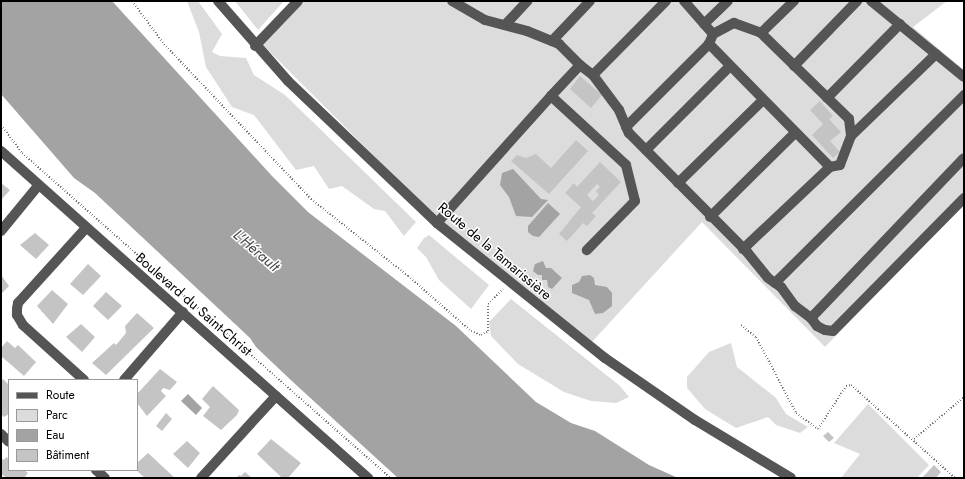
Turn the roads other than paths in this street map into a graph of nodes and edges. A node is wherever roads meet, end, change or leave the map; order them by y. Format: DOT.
graph roads {
  1 [pos="218,1"];
  2 [pos="298,1"];
  3 [pos="527,1"];
  4 [pos="590,1"];
  5 [pos="666,1"];
  6 [pos="684,1"];
  7 [pos="728,1"];
  8 [pos="794,1"];
  9 [pos="857,1"];
  10 [pos="871,1"];
  11 [pos="458,3"];
  12 [pos="704,24"];
  13 [pos="900,24"];
  14 [pos="504,25"];
  15 [pos="761,33"];
  16 [pos="713,34"];
  17 [pos="552,41"];
  18 [pos="709,44"];
  19 [pos="255,46"];
  20 [pos="936,54"];
  21 [pos="580,65"];
  22 [pos="730,66"];
  23 [pos="794,66"];
  24 [pos="593,75"];
  25 [pos="964,77"];
  26 [pos="964,95"];
  27 [pos="551,96"];
  28 [pos="827,98"];
  29 [pos="763,100"];
  30 [pos="626,127"];
  31 [pos="796,133"];
  32 [pos="851,136"];
  33 [pos="646,150"];
  34 [pos="1,151"];
  35 [pos="964,158"];
  36 [pos="830,167"];
  37 [pos="678,183"];
  38 [pos="38,186"];
  39 [pos="964,198"];
  40 [pos="710,217"];
  41 [pos="437,223"];
  42 [pos="86,228"];
  43 [pos="1,231"];
  44 [pos="743,249"];
  45 [pos="587,250"];
  46 [pos="775,283"];
  47 [pos="183,312"];
  48 [pos="812,318"];
  49 [pos="83,379"];
  50 [pos="125,379"];
  51 [pos="276,396"];
  52 [pos="97,471"];
  53 [pos="105,478"];
  54 [pos="201,478"];
  55 [pos="368,478"];
  56 [pos="791,478"];
  1 -- 19 [label="street, Route de la Tamarissière"];
  2 -- 19 [label="street"];
  3 -- 14 [label="street"];
  4 -- 17 [label="street"];
  5 -- 24 [label="street"];
  6 -- 12 [label="street"];
  7 -- 12 [label="street"];
  8 -- 15 [label="street"];
  9 -- 23 [label="street"];
  10 -- 13 [label="street"];
  11 -- 14 [label="street"];
  12 -- 16 [label="street"];
  13 -- 20 [label="street"];
  13 -- 28 [label="street"];
  14 -- 17 [label="street"];
  15 -- 16 [label="street"];
  15 -- 23 [label="street"];
  16 -- 18 [label="street"];
  17 -- 21 [label="street"];
  18 -- 22 [label="street"];
  18 -- 30 [label="street"];
  19 -- 41 [label="street, Route de la Tamarissière"];
  20 -- 25 [label="street"];
  20 -- 32 [label="street"];
  21 -- 24 [label="street"];
  21 -- 27 [label="street"];
  22 -- 29 [label="street"];
  22 -- 33 [label="street"];
  23 -- 28 [label="street"];
  24 -- 30 [label="street"];
  26 -- 46 [label="street"];
  27 -- 41 [label="street"];
  27 -- 45 [label="street"];
  28 -- 32 [label="street"];
  29 -- 31 [label="street"];
  29 -- 37 [label="street"];
  30 -- 33 [label="street"];
  31 -- 36 [label="street"];
  31 -- 40 [label="street"];
  32 -- 36 [label="street"];
  33 -- 37 [label="street"];
  34 -- 38 [label="street, Boulevard du Saint-Christ"];
  35 -- 48 [label="street"];
  36 -- 44 [label="street"];
  37 -- 40 [label="street"];
  38 -- 42 [label="street, Boulevard du Saint-Christ"];
  38 -- 43 [label="street"];
  39 -- 48 [label="street"];
  40 -- 44 [label="street"];
  41 -- 56 [label="street, Route de la Tamarissière"];
  42 -- 47 [label="street, Boulevard du Saint-Christ"];
  42 -- 49 [label="street"];
  44 -- 46 [label="street"];
  46 -- 48 [label="street"];
  47 -- 50 [label="street"];
  47 -- 51 [label="street, Boulevard du Saint-Christ"];
  51 -- 54 [label="street"];
  51 -- 55 [label="street, Boulevard du Saint-Christ"];
  52 -- 53 [label="street"];
}
